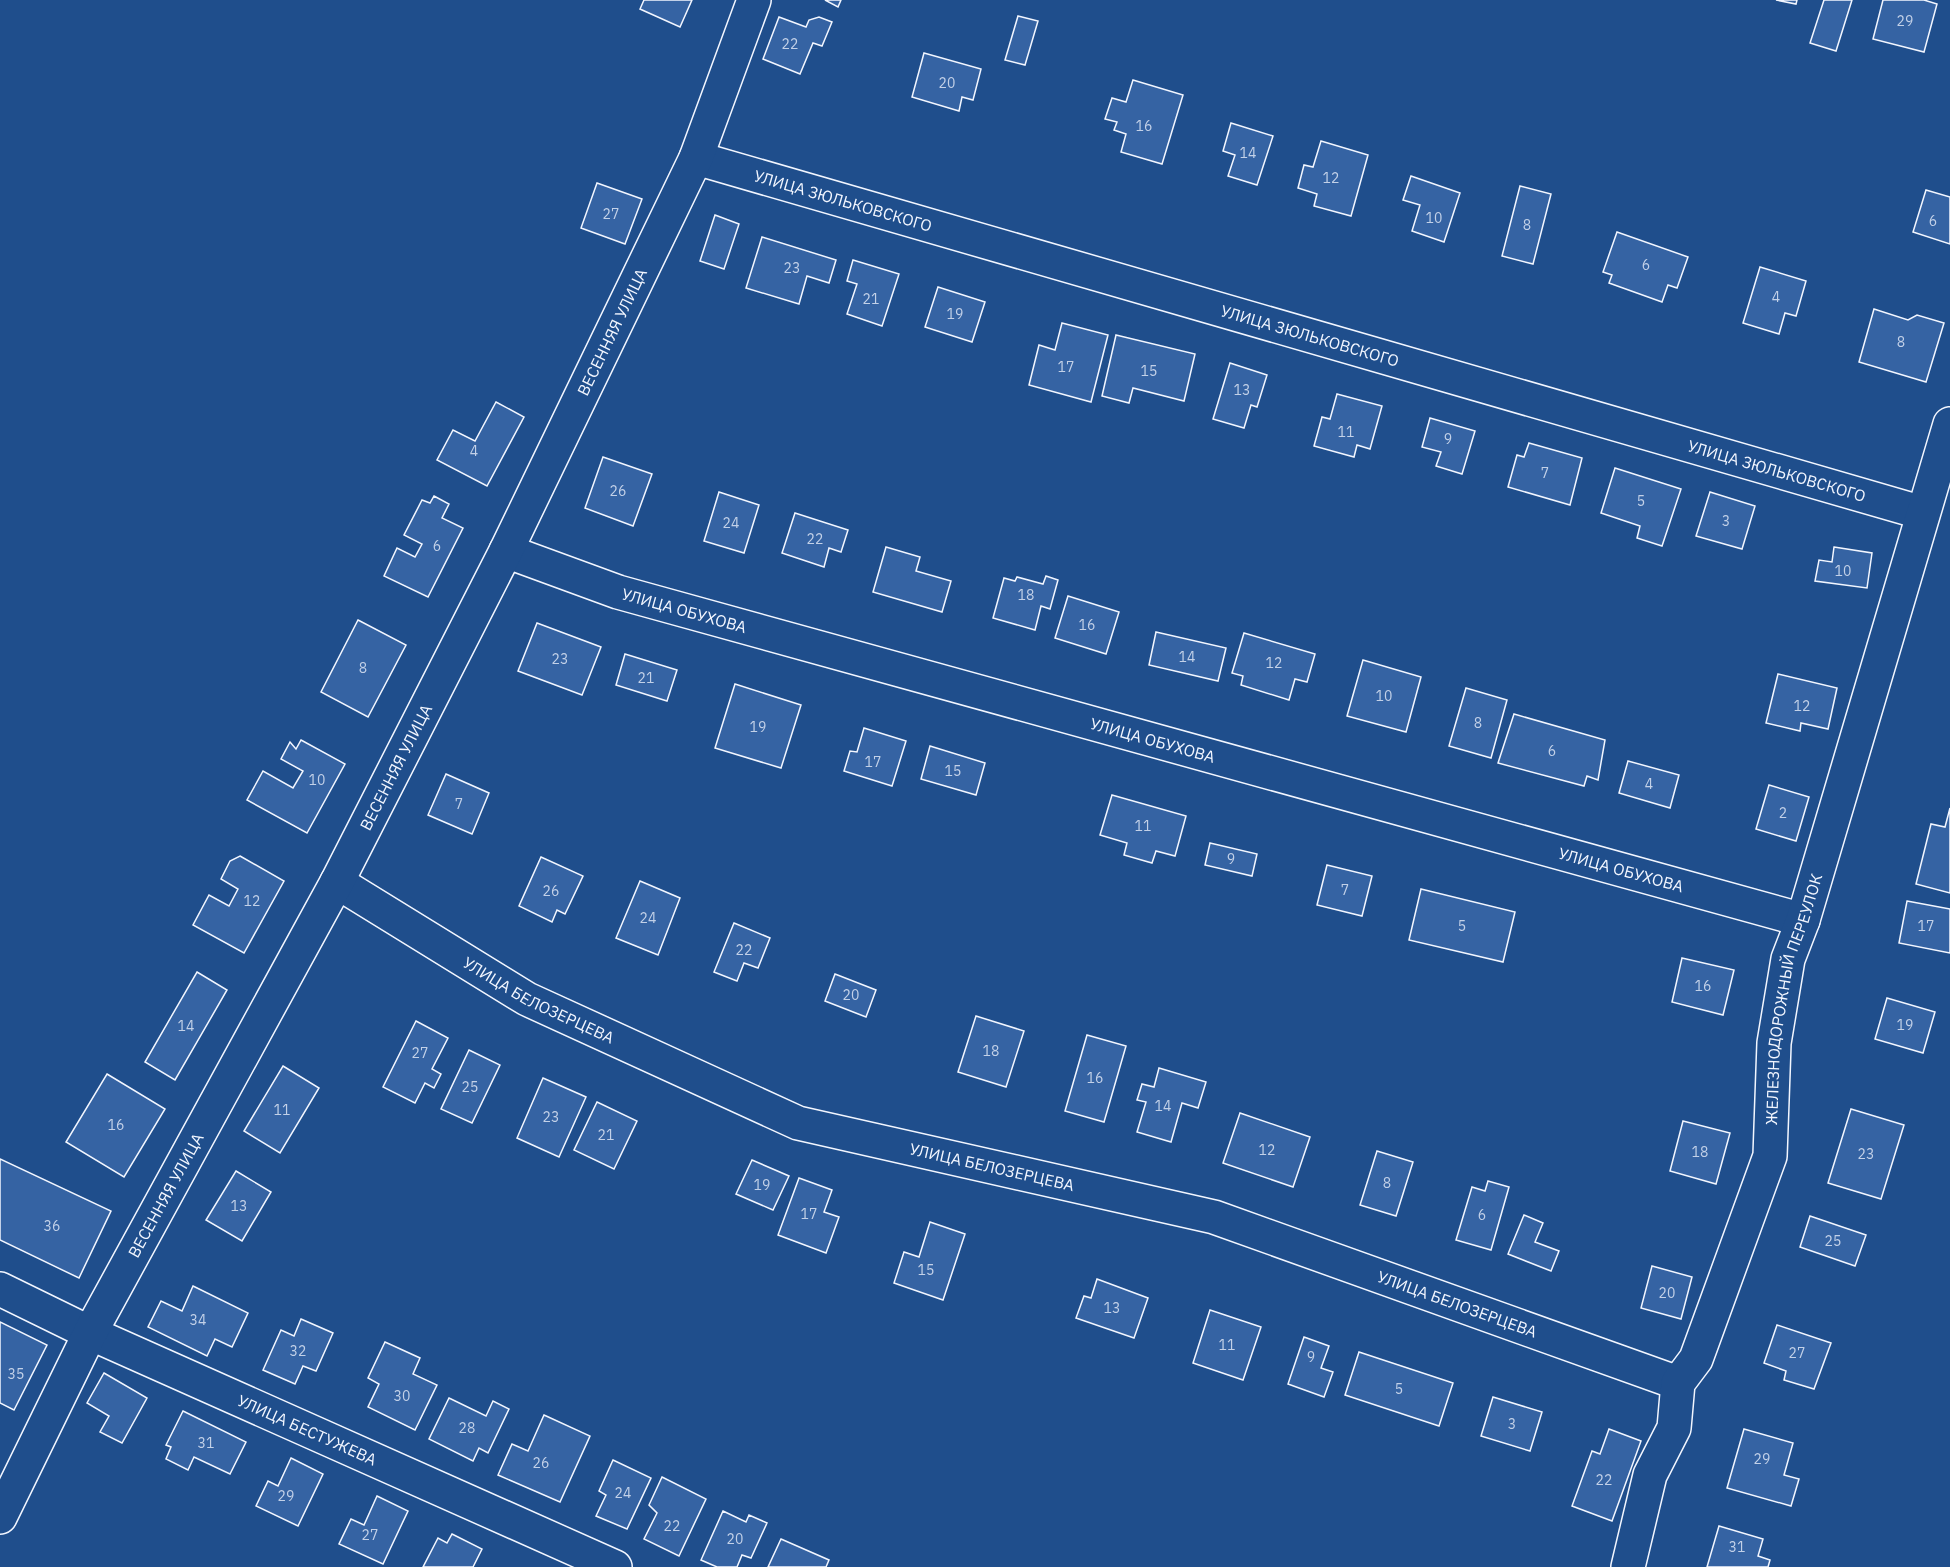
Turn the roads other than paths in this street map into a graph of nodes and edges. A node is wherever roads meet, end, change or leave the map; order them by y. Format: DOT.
graph roads {
  1 [pos="754,0"];
  2 [pos="696,158"];
  3 [pos="1950,424"];
  4 [pos="1923,513"];
  5 [pos="506,551"];
  6 [pos="337,882"];
  7 [pos="1803,920"];
  8 [pos="0,1289"];
  9 [pos="90,1333"];
  10 [pos="1678,1383"];
  11 [pos="0,1517"];
  12 [pos="615,1567"];
  13 [pos="1629,1567"];
  1 -- 2 [label="street, ВЕСЕННЯЯ УЛИЦА"];
  2 -- 4 [label="street, УЛИЦА ЗЮЛЬКОВСКОГО"];
  2 -- 5 [label="street, ВЕСЕННЯЯ УЛИЦА"];
  3 -- 4 [label="street, ЖЕЛЕЗНОДОРОЖНЫЙ ПЕРЕУЛОК"];
  4 -- 7 [label="street, ЖЕЛЕЗНОДОРОЖНЫЙ ПЕРЕУЛОК"];
  5 -- 6 [label="street, ВЕСЕННЯЯ УЛИЦА"];
  5 -- 7 [label="street, УЛИЦА ОБУХОВА"];
  6 -- 9 [label="street, ВЕСЕННЯЯ УЛИЦА"];
  6 -- 10 [label="street, УЛИЦА БЕЛОЗЕРЦЕВА"];
  7 -- 10 [label="street, ЖЕЛЕЗНОДОРОЖНЫЙ ПЕРЕУЛОК"];
  8 -- 9 [label="street, УЛИЦА БЕСТУЖЕВА"];
  9 -- 11 [label="street, ВЕСЕННЯЯ УЛИЦА"];
  9 -- 12 [label="street, УЛИЦА БЕСТУЖЕВА"];
  10 -- 13 [label="street"];
}
